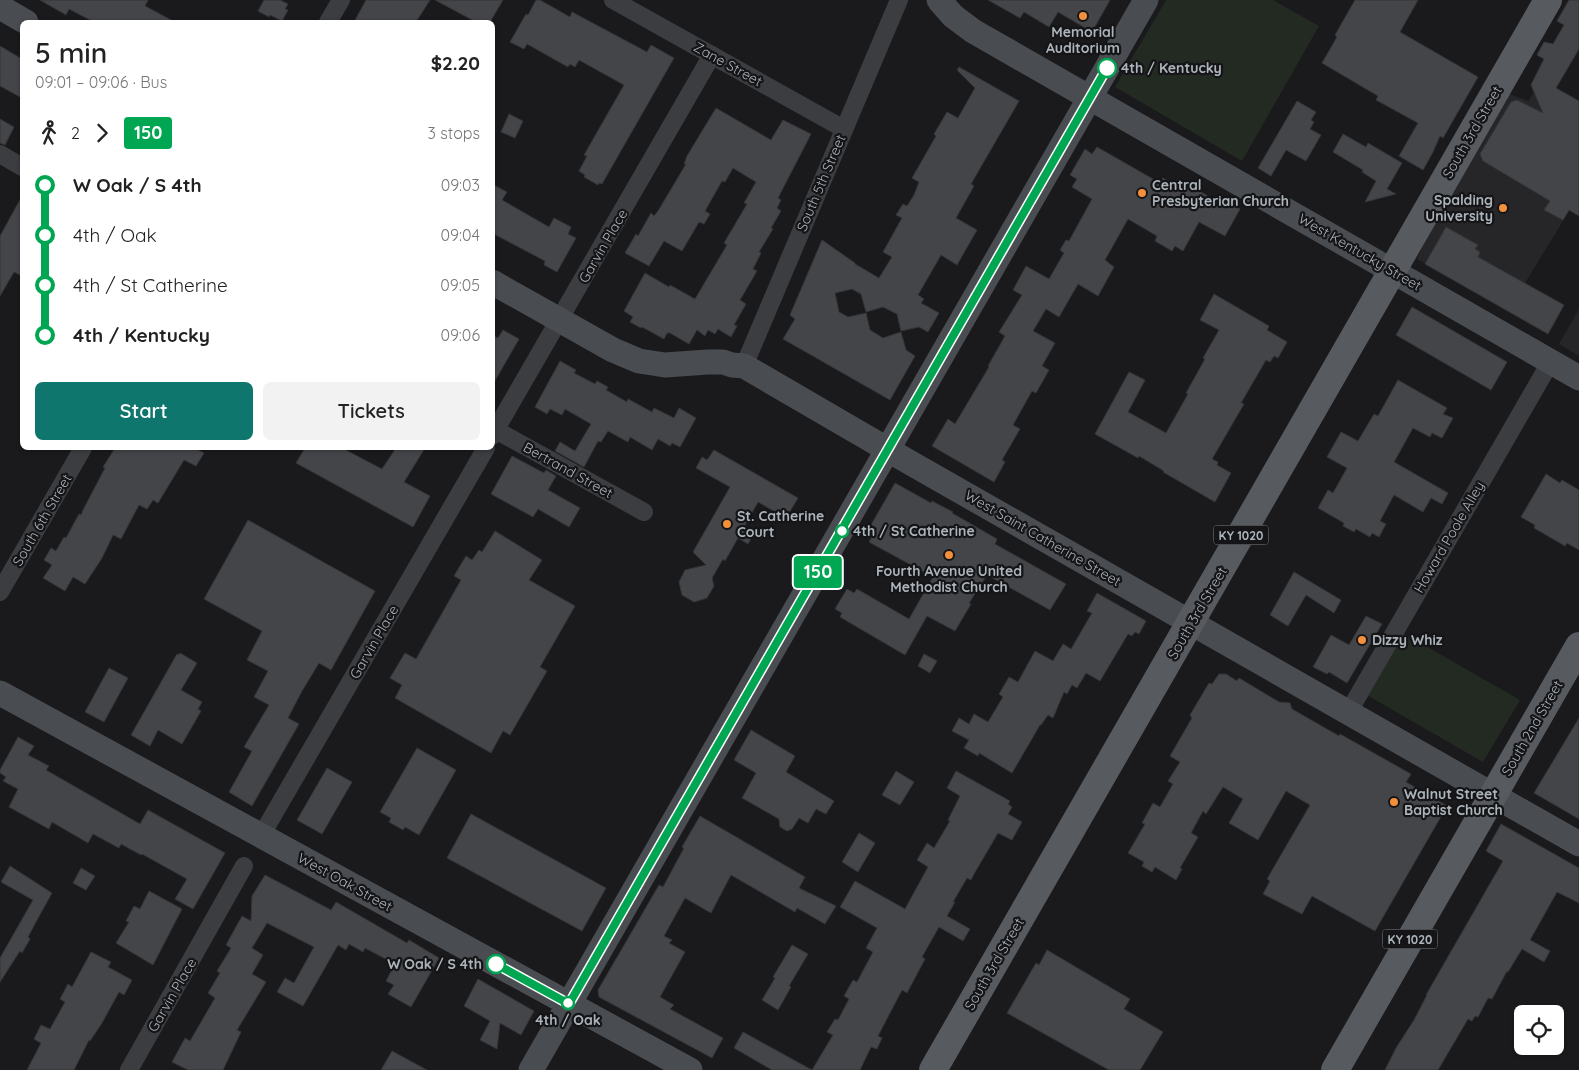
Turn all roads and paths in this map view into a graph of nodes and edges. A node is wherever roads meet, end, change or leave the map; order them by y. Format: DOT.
graph roads {
  1 [pos="341,0"];
  2 [pos="612,0"];
  3 [pos="899,0"];
  4 [pos="939,0"];
  5 [pos="1146,0"];
  6 [pos="1548,0"];
  7 [pos="0,7"];
  8 [pos="23,20"];
  9 [pos="329,20"];
  10 [pos="712,55"];
  11 [pos="1090,98"];
  12 [pos="844,128"];
  13 [pos="0,154"];
  14 [pos="20,166"];
  15 [pos="1393,271"];
  16 [pos="495,284"];
  17 [pos="560,320"];
  18 [pos="1551,361"];
  19 [pos="744,366"];
  20 [pos="1579,378"];
  21 [pos="495,429"];
  22 [pos="495,432"];
  23 [pos="888,449"];
  24 [pos="83,450"];
  25 [pos="485,450"];
  26 [pos="644,512"];
  27 [pos="0,592"];
  28 [pos="1191,623"];
  29 [pos="1579,646"];
  30 [pos="0,693"];
  31 [pos="1348,713"];
  32 [pos="1493,795"];
  33 [pos="261,836"];
  34 [pos="1579,844"];
  35 [pos="244,866"];
  36 [pos="569,1004"];
  37 [pos="129,1070"];
  38 [pos="531,1070"];
  39 [pos="690,1070"];
  40 [pos="934,1070"];
  41 [pos="1335,1070"];
  1 -- 9 [label="street"];
  2 -- 10 [label="street, Zane Street"];
  3 -- 12 [label="street, South 5th Street"];
  4 -- 11 [label="main road, West Kentucky Street"];
  5 -- 11 [label="main road"];
  6 -- 15 [label="main road, South 3rd Street / KY 1020"];
  7 -- 8 [label="main road"];
  10 -- 12 [label="street, Zane Street"];
  10 -- 17 [label="street, Garvin Place"];
  11 -- 15 [label="main road, West Kentucky Street"];
  11 -- 23 [label="main road"];
  12 -- 19 [label="street, South 5th Street"];
  13 -- 14 [label="street"];
  15 -- 18 [label="main road, West Kentucky Street"];
  15 -- 28 [label="main road, South 3rd Street / KY 1020"];
  16 -- 17 [label="main road, West Saint Catherine Street"];
  17 -- 19 [label="main road, West Saint Catherine Street"];
  17 -- 21 [label="street, Garvin Place"];
  18 -- 20 [label="main road, West Kentucky Street"];
  18 -- 31 [label="street, Howard Poole Alley"];
  19 -- 23 [label="main road, West Saint Catherine Street"];
  22 -- 26 [label="street, Bertrand Street"];
  23 -- 28 [label="main road, West Saint Catherine Street"];
  23 -- 36 [label="main road"];
  24 -- 27 [label="street, South 6th Street"];
  25 -- 33 [label="street, Garvin Place"];
  28 -- 31 [label="main road, West Saint Catherine Street"];
  28 -- 40 [label="main road, South 3rd Street / KY 1020"];
  29 -- 32 [label="main road, South 2nd Street / KY 1020"];
  30 -- 33 [label="main road, West Oak Street"];
  31 -- 32 [label="main road, West Saint Catherine Street"];
  32 -- 34 [label="main road, West Saint Catherine Street"];
  32 -- 41 [label="main road, South 2nd Street / KY 1020"];
  33 -- 36 [label="main road, West Oak Street"];
  35 -- 37 [label="street, Garvin Place"];
  36 -- 38 [label="main road"];
  36 -- 39 [label="main road, West Oak Street"];
}
